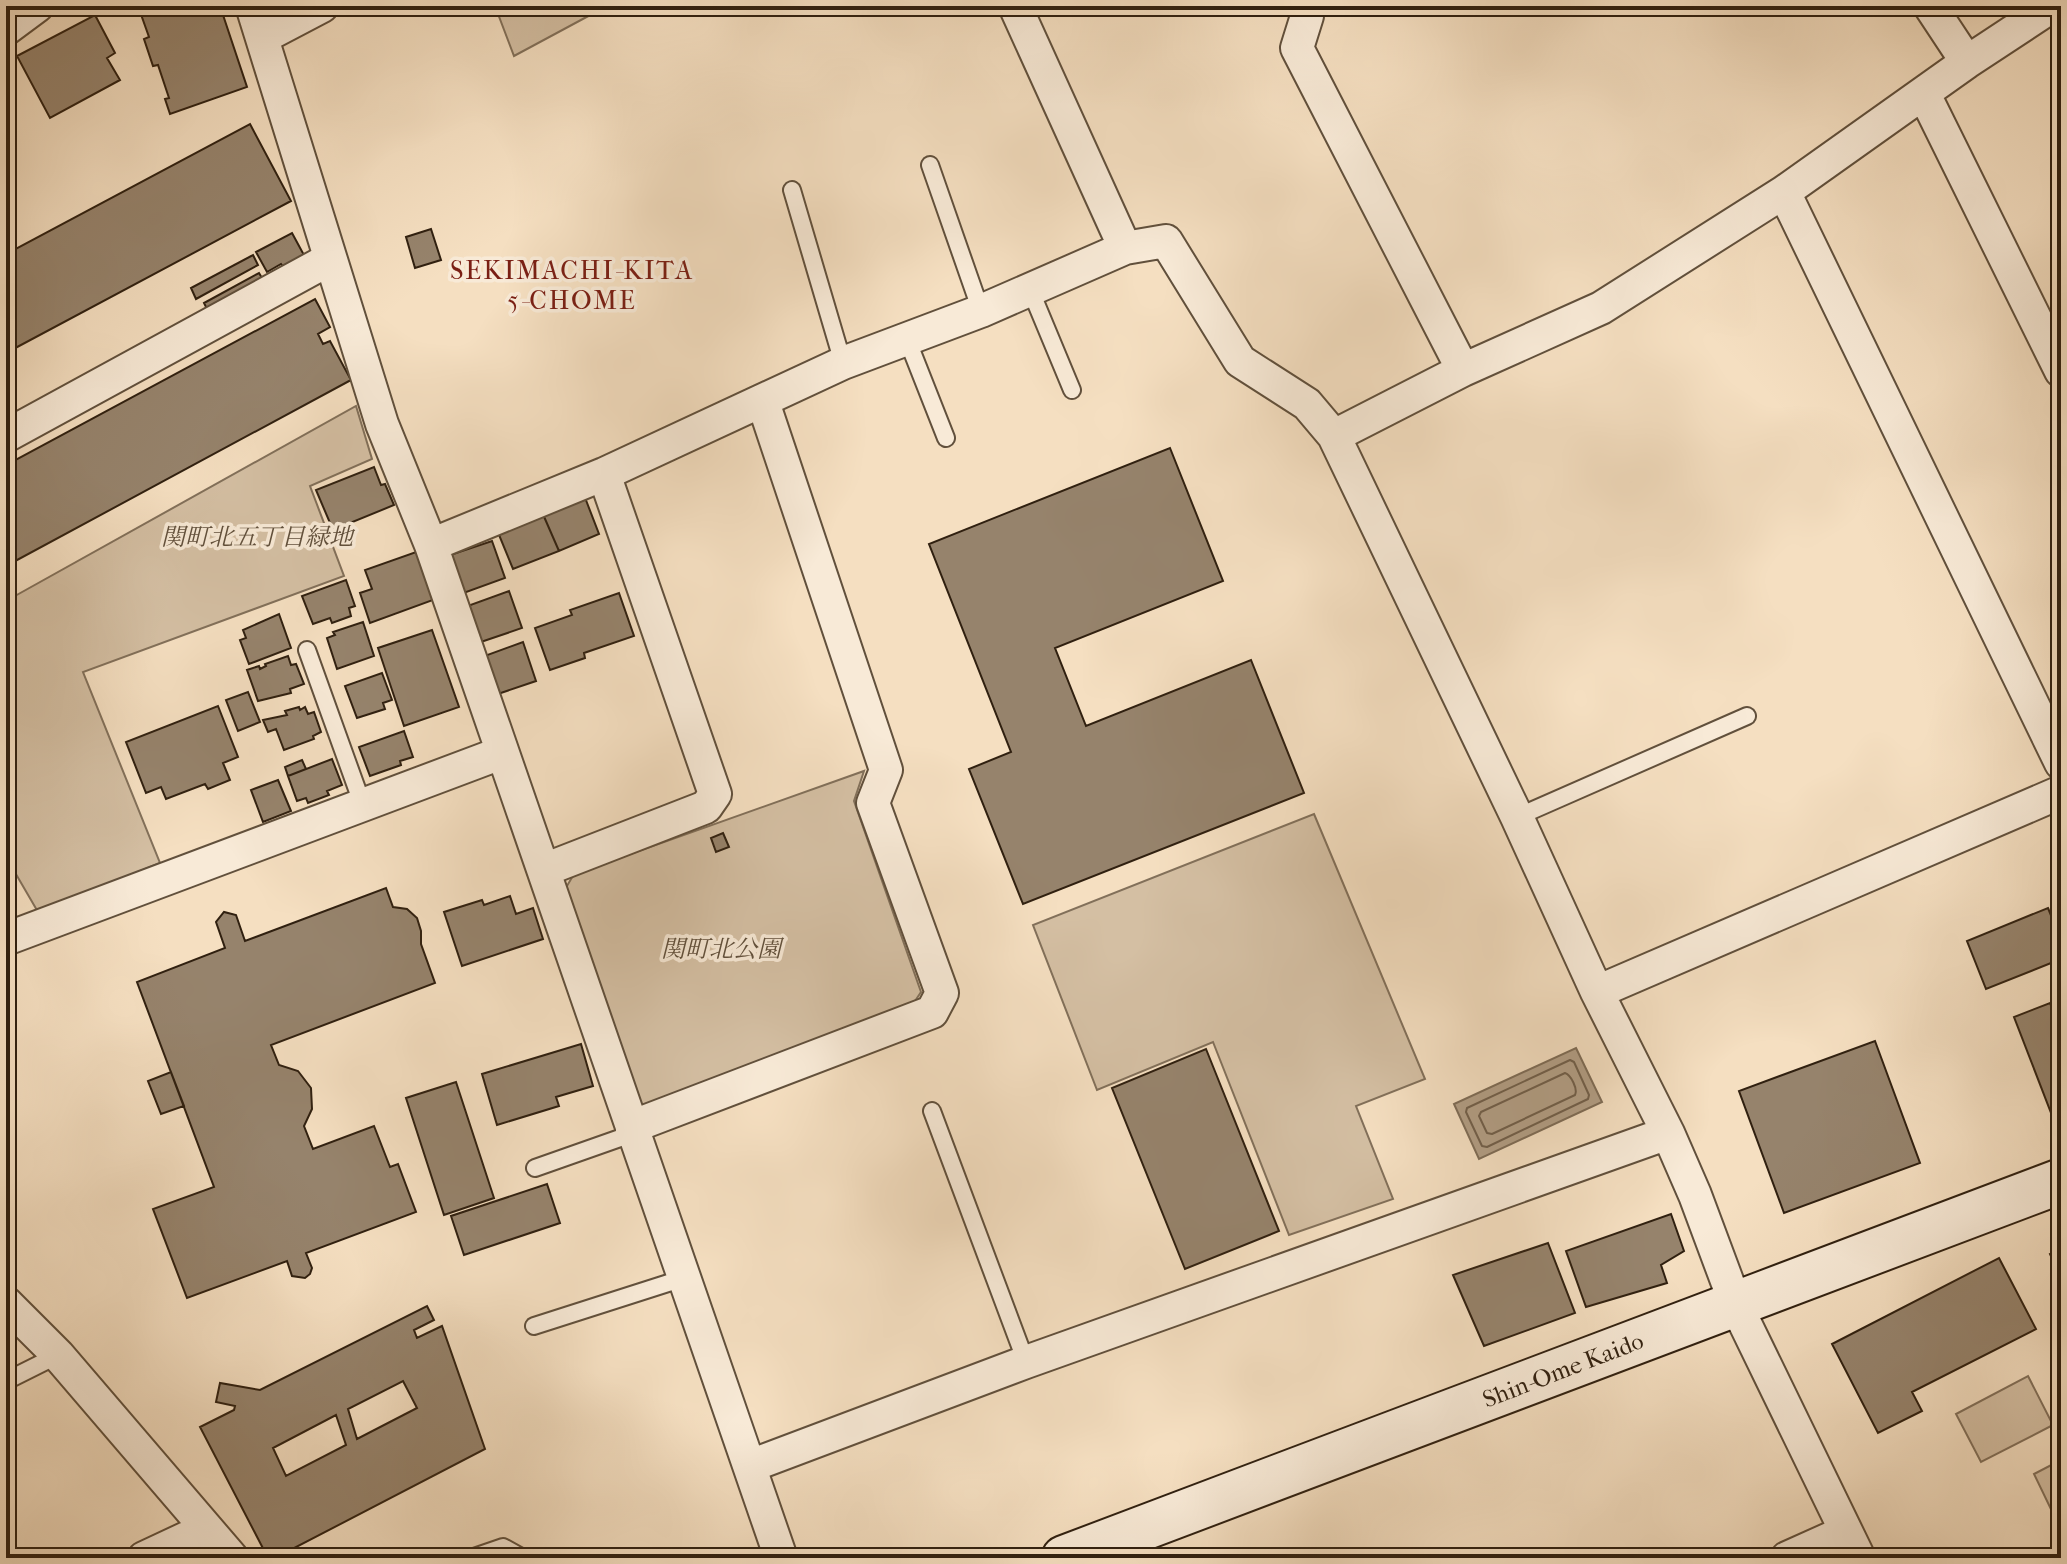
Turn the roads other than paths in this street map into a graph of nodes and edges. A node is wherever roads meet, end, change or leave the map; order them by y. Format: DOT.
graph roads {
  1 [pos="37,6"];
  2 [pos="252,6"];
  3 [pos="322,6"];
  4 [pos="1015,6"];
  5 [pos="1930,6"];
  6 [pos="2052,6"];
  7 [pos="1311,9"];
  8 [pos="6,29"];
  9 [pos="263,37"];
  10 [pos="1967,62"];
  11 [pos="1924,94"];
  12 [pos="930,165"];
  13 [pos="792,190"];
  14 [pos="1784,192"];
  15 [pos="1125,248"];
  16 [pos="330,259"];
  17 [pos="1030,289"];
  18 [pos="981,311"];
  19 [pos="907,339"];
  20 [pos="843,363"];
  21 [pos="1463,370"];
  22 [pos="2061,371"];
  23 [pos="1072,390"];
  24 [pos="763,402"];
  25 [pos="6,436"];
  26 [pos="1334,436"];
  27 [pos="946,438"];
  28 [pos="604,474"];
  29 [pos="431,545"];
  30 [pos="307,650"];
  31 [pos="1747,716"];
  32 [pos="501,753"];
  33 [pos="2061,763"];
  34 [pos="2061,792"];
  35 [pos="362,803"];
  36 [pos="1517,817"];
  37 [pos="544,870"];
  38 [pos="6,939"];
  39 [pos="1597,992"];
  40 [pos="932,1111"];
  41 [pos="632,1130"];
  42 [pos="1668,1133"];
  43 [pos="535,1168"];
  44 [pos="2061,1181"];
  45 [pos="684,1278"];
  46 [pos="6,1303"];
  47 [pos="1736,1305"];
  48 [pos="534,1326"];
  49 [pos="58,1355"];
  50 [pos="1026,1362"];
  51 [pos="6,1381"];
  52 [pos="750,1466"];
  53 [pos="206,1529"];
  54 [pos="1852,1545"];
  55 [pos="144,1558"];
  56 [pos="232,1558"];
  57 [pos="471,1558"];
  58 [pos="523,1558"];
  59 [pos="781,1558"];
  60 [pos="1064,1558"];
  61 [pos="1787,1558"];
  1 -- 8 [label="street"];
  2 -- 9 [label="street"];
  3 -- 9 [label="street"];
  4 -- 15 [label="street"];
  5 -- 10 [label="street"];
  6 -- 10 [label="street"];
  7 -- 21 [label="street"];
  9 -- 16 [label="street"];
  10 -- 11 [label="street"];
  11 -- 14 [label="street"];
  11 -- 22 [label="street"];
  12 -- 18 [label="lane"];
  13 -- 20 [label="lane"];
  14 -- 21 [label="street"];
  14 -- 33 [label="street"];
  15 -- 17 [label="street"];
  15 -- 26 [label="street"];
  16 -- 25 [label="street"];
  16 -- 29 [label="street"];
  17 -- 18 [label="street"];
  17 -- 23 [label="lane"];
  18 -- 19 [label="street"];
  19 -- 20 [label="street"];
  19 -- 27 [label="lane"];
  20 -- 24 [label="street"];
  21 -- 26 [label="street"];
  24 -- 28 [label="street"];
  24 -- 41 [label="street"];
  26 -- 36 [label="street"];
  28 -- 29 [label="street"];
  28 -- 37 [label="street"];
  29 -- 32 [label="street"];
  30 -- 35 [label="lane"];
  31 -- 36 [label="lane"];
  32 -- 35 [label="street"];
  32 -- 37 [label="street"];
  34 -- 39 [label="street"];
  35 -- 38 [label="street"];
  36 -- 39 [label="street"];
  37 -- 41 [label="street"];
  39 -- 42 [label="street"];
  40 -- 50 [label="lane"];
  41 -- 43 [label="lane"];
  41 -- 45 [label="street"];
  42 -- 47 [label="street"];
  42 -- 50 [label="street"];
  44 -- 47 [label="main road, Shin-Ome Kaido"];
  45 -- 48 [label="lane"];
  45 -- 52 [label="street"];
  46 -- 49 [label="street"];
  47 -- 54 [label="street"];
  47 -- 60 [label="main road, Shin-Ome Kaido"];
  49 -- 51 [label="lane"];
  49 -- 53 [label="street"];
  50 -- 52 [label="street"];
  52 -- 59 [label="street"];
  53 -- 55 [label="street"];
  53 -- 56 [label="street"];
  54 -- 61 [label="street"];
  57 -- 58 [label="lane"];
}
